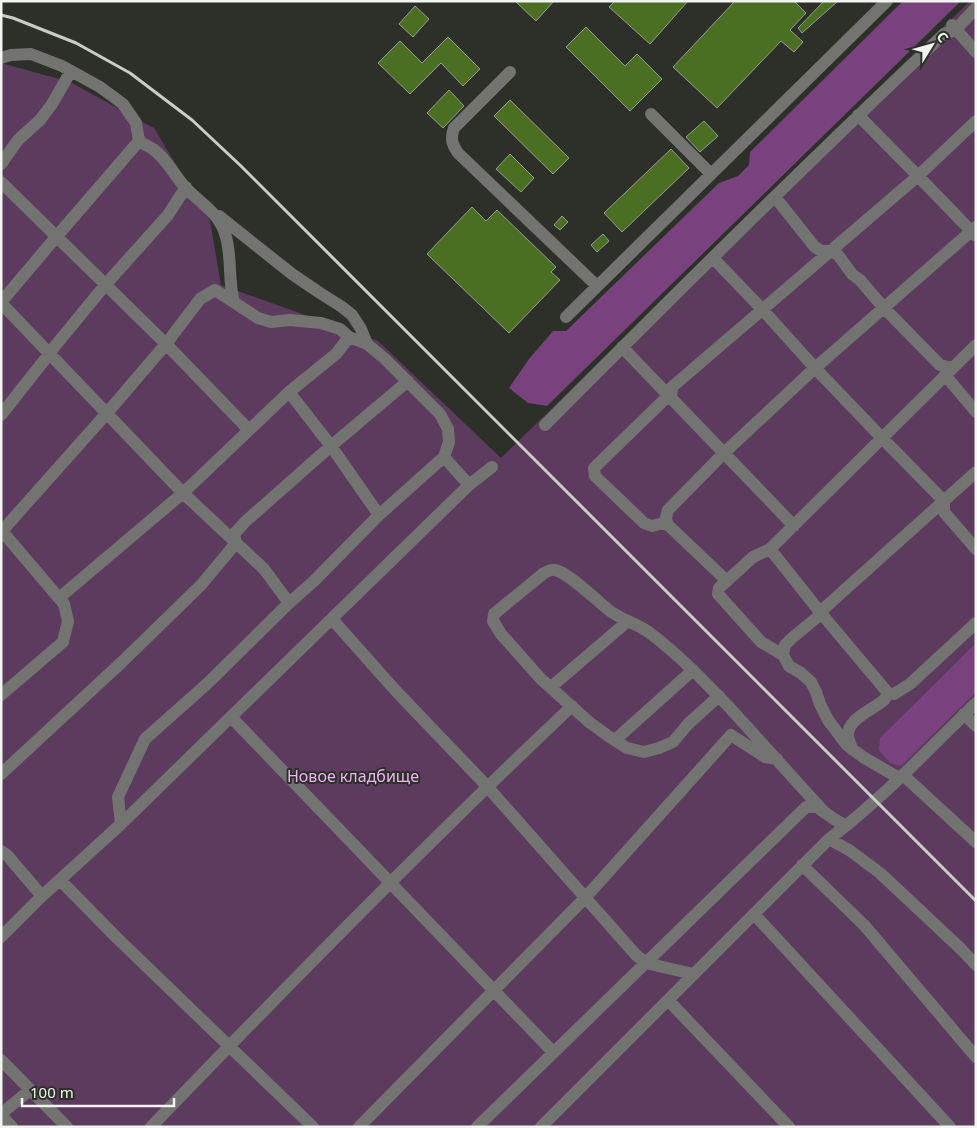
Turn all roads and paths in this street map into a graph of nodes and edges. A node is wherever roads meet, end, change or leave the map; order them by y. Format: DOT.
graph roads {
  1 [pos="887,1"];
  2 [pos="976,8"];
  3 [pos="953,28"];
  4 [pos="976,52"];
  5 [pos="1,58"];
  6 [pos="71,71"];
  7 [pos="510,72"];
  8 [pos="651,114"];
  9 [pos="858,115"];
  10 [pos="976,121"];
  11 [pos="139,142"];
  12 [pos="1,164"];
  13 [pos="711,174"];
  14 [pos="918,176"];
  15 [pos="1,182"];
  16 [pos="186,187"];
  17 [pos="775,197"];
  18 [pos="211,210"];
  19 [pos="974,232"];
  20 [pos="56,236"];
  21 [pos="830,251"];
  22 [pos="713,258"];
  23 [pos="106,284"];
  24 [pos="597,286"];
  25 [pos="1,302"];
  26 [pos="234,302"];
  27 [pos="884,308"];
  28 [pos="762,310"];
  29 [pos="566,317"];
  30 [pos="349,337"];
  31 [pos="166,344"];
  32 [pos="367,344"];
  33 [pos="976,345"];
  34 [pos="622,347"];
  35 [pos="50,354"];
  36 [pos="815,368"];
  37 [pos="949,371"];
  38 [pos="408,381"];
  39 [pos="289,392"];
  40 [pos="671,398"];
  41 [pos="976,412"];
  42 [pos="107,413"];
  43 [pos="1,414"];
  44 [pos="545,425"];
  45 [pos="249,430"];
  46 [pos="882,438"];
  47 [pos="331,446"];
  48 [pos="724,453"];
  49 [pos="444,457"];
  50 [pos="492,467"];
  51 [pos="976,472"];
  52 [pos="469,485"];
  53 [pos="183,493"];
  54 [pos="944,501"];
  55 [pos="379,515"];
  56 [pos="667,522"];
  57 [pos="794,526"];
  58 [pos="2,531"];
  59 [pos="236,543"];
  60 [pos="976,549"];
  61 [pos="770,550"];
  62 [pos="727,581"];
  63 [pos="59,598"];
  64 [pos="289,603"];
  65 [pos="821,613"];
  66 [pos="332,619"];
  67 [pos="628,621"];
  68 [pos="976,623"];
  69 [pos="783,655"];
  70 [pos="693,670"];
  71 [pos="550,687"];
  72 [pos="888,693"];
  73 [pos="1,695"];
  74 [pos="719,696"];
  75 [pos="976,703"];
  76 [pos="572,706"];
  77 [pos="964,714"];
  78 [pos="231,717"];
  79 [pos="976,726"];
  80 [pos="615,740"];
  81 [pos="852,749"];
  82 [pos="777,759"];
  83 [pos="1,774"];
  84 [pos="901,776"];
  85 [pos="486,787"];
  86 [pos="825,813"];
  87 [pos="121,824"];
  88 [pos="846,826"];
  89 [pos="829,839"];
  90 [pos="976,842"];
  91 [pos="1,851"];
  92 [pos="802,865"];
  93 [pos="60,880"];
  94 [pos="390,883"];
  95 [pos="42,896"];
  96 [pos="585,898"];
  97 [pos="754,914"];
  98 [pos="1,937"];
  99 [pos="646,963"];
  100 [pos="976,965"];
  101 [pos="693,974"];
  102 [pos="494,990"];
  103 [pos="668,1000"];
  104 [pos="229,1045"];
  105 [pos="553,1052"];
  106 [pos="976,1057"];
  107 [pos="1,1060"];
  108 [pos="30,1090"];
  109 [pos="1,1115"];
  110 [pos="12,1127"];
  111 [pos="67,1127"];
  112 [pos="151,1127"];
  113 [pos="313,1127"];
  114 [pos="359,1127"];
  115 [pos="477,1127"];
  116 [pos="541,1127"];
  117 [pos="789,1127"];
  118 [pos="950,1127"];
  1 -- 13 [label="lane"];
  2 -- 3 [label="lane"];
  3 -- 4 [label="lane"];
  3 -- 9 [label="lane"];
  5 -- 6 [label="lane"];
  6 -- 11 [label="lane"];
  6 -- 12 [label="lane"];
  7 -- 24 [label="lane"];
  8 -- 13 [label="lane"];
  9 -- 14 [label="lane"];
  9 -- 17 [label="lane"];
  10 -- 14 [label="lane"];
  11 -- 16 [label="lane"];
  11 -- 20 [label="lane"];
  13 -- 24 [label="lane"];
  14 -- 19 [label="lane"];
  14 -- 21 [label="lane"];
  15 -- 20 [label="lane"];
  16 -- 18 [label="lane"];
  16 -- 23 [label="lane"];
  17 -- 21 [label="lane"];
  17 -- 22 [label="lane"];
  18 -- 26 [label="lane"];
  18 -- 32 [label="lane"];
  19 -- 27 [label="lane"];
  20 -- 23 [label="lane"];
  20 -- 25 [label="lane"];
  21 -- 27 [label="lane"];
  21 -- 28 [label="lane"];
  22 -- 28 [label="lane"];
  22 -- 34 [label="lane"];
  23 -- 31 [label="lane"];
  23 -- 35 [label="lane"];
  24 -- 29 [label="lane"];
  25 -- 35 [label="lane"];
  26 -- 30 [label="lane"];
  26 -- 31 [label="lane"];
  27 -- 36 [label="lane"];
  27 -- 37 [label="lane"];
  28 -- 36 [label="lane"];
  28 -- 40 [label="lane"];
  30 -- 32 [label="lane"];
  30 -- 39 [label="lane"];
  31 -- 42 [label="lane"];
  31 -- 45 [label="lane"];
  32 -- 38 [label="lane"];
  33 -- 37 [label="lane"];
  34 -- 40 [label="lane"];
  34 -- 44 [label="lane"];
  35 -- 42 [label="lane"];
  35 -- 43 [label="lane"];
  36 -- 46 [label="lane"];
  36 -- 48 [label="lane"];
  37 -- 41 [label="lane"];
  37 -- 46 [label="lane"];
  38 -- 47 [label="lane"];
  38 -- 49 [label="lane"];
  39 -- 45 [label="lane"];
  39 -- 47 [label="lane"];
  40 -- 48 [label="lane"];
  40 -- 56 [label="lane"];
  42 -- 53 [label="lane"];
  42 -- 58 [label="lane"];
  45 -- 53 [label="lane"];
  46 -- 54 [label="lane"];
  46 -- 57 [label="lane"];
  47 -- 55 [label="lane"];
  47 -- 59 [label="lane"];
  48 -- 56 [label="lane"];
  48 -- 57 [label="lane"];
  49 -- 52 [label="lane"];
  49 -- 55 [label="lane"];
  50 -- 52 [label="lane"];
  51 -- 54 [label="lane"];
  52 -- 66 [label="lane"];
  53 -- 59 [label="lane"];
  53 -- 63 [label="lane"];
  54 -- 60 [label="lane"];
  54 -- 65 [label="lane"];
  55 -- 64 [label="lane"];
  56 -- 62 [label="lane"];
  57 -- 61 [label="lane"];
  58 -- 63 [label="lane"];
  59 -- 64 [label="lane"];
  59 -- 83 [label="lane"];
  61 -- 62 [label="lane"];
  61 -- 65 [label="lane"];
  62 -- 69 [label="lane"];
  63 -- 73 [label="lane"];
  64 -- 87 [label="lane"];
  65 -- 69 [label="lane"];
  65 -- 72 [label="lane"];
  66 -- 78 [label="lane"];
  66 -- 85 [label="lane"];
  67 -- 70 [label="lane"];
  67 -- 71 [label="lane"];
  67 -- 71 [label="lane"];
  68 -- 72 [label="lane"];
  69 -- 81 [label="lane"];
  70 -- 74 [label="lane"];
  70 -- 80 [label="lane"];
  71 -- 76 [label="lane"];
  72 -- 81 [label="lane"];
  74 -- 80 [label="lane"];
  74 -- 82 [label="lane"];
  75 -- 77 [label="lane"];
  76 -- 80 [label="lane"];
  76 -- 85 [label="lane"];
  77 -- 79 [label="lane"];
  77 -- 84 [label="lane"];
  78 -- 87 [label="lane"];
  78 -- 94 [label="lane"];
  81 -- 84 [label="lane"];
  82 -- 86 [label="lane"];
  82 -- 96 [label="lane"];
  84 -- 88 [label="lane"];
  84 -- 90 [label="lane"];
  85 -- 94 [label="lane"];
  85 -- 96 [label="lane"];
  86 -- 88 [label="lane"];
  86 -- 99 [label="lane"];
  87 -- 93 [label="lane"];
  88 -- 89 [label="lane"];
  89 -- 92 [label="lane"];
  89 -- 100 [label="lane"];
  91 -- 95 [label="lane"];
  92 -- 97 [label="lane"];
  92 -- 106 [label="lane"];
  93 -- 95 [label="lane"];
  93 -- 104 [label="lane"];
  94 -- 102 [label="lane"];
  94 -- 104 [label="lane"];
  95 -- 98 [label="lane"];
  96 -- 99 [label="lane"];
  96 -- 102 [label="lane"];
  97 -- 101 [label="lane"];
  97 -- 118 [label="lane"];
  99 -- 101 [label="lane"];
  99 -- 105 [label="lane"];
  101 -- 103 [label="lane"];
  102 -- 105 [label="lane"];
  102 -- 114 [label="lane"];
  103 -- 116 [label="lane"];
  103 -- 117 [label="lane"];
  104 -- 112 [label="lane"];
  104 -- 113 [label="lane"];
  105 -- 115 [label="lane"];
  107 -- 108 [label="lane"];
  108 -- 109 [label="lane"];
  108 -- 111 [label="lane"];
  109 -- 110 [label="lane"];
}
